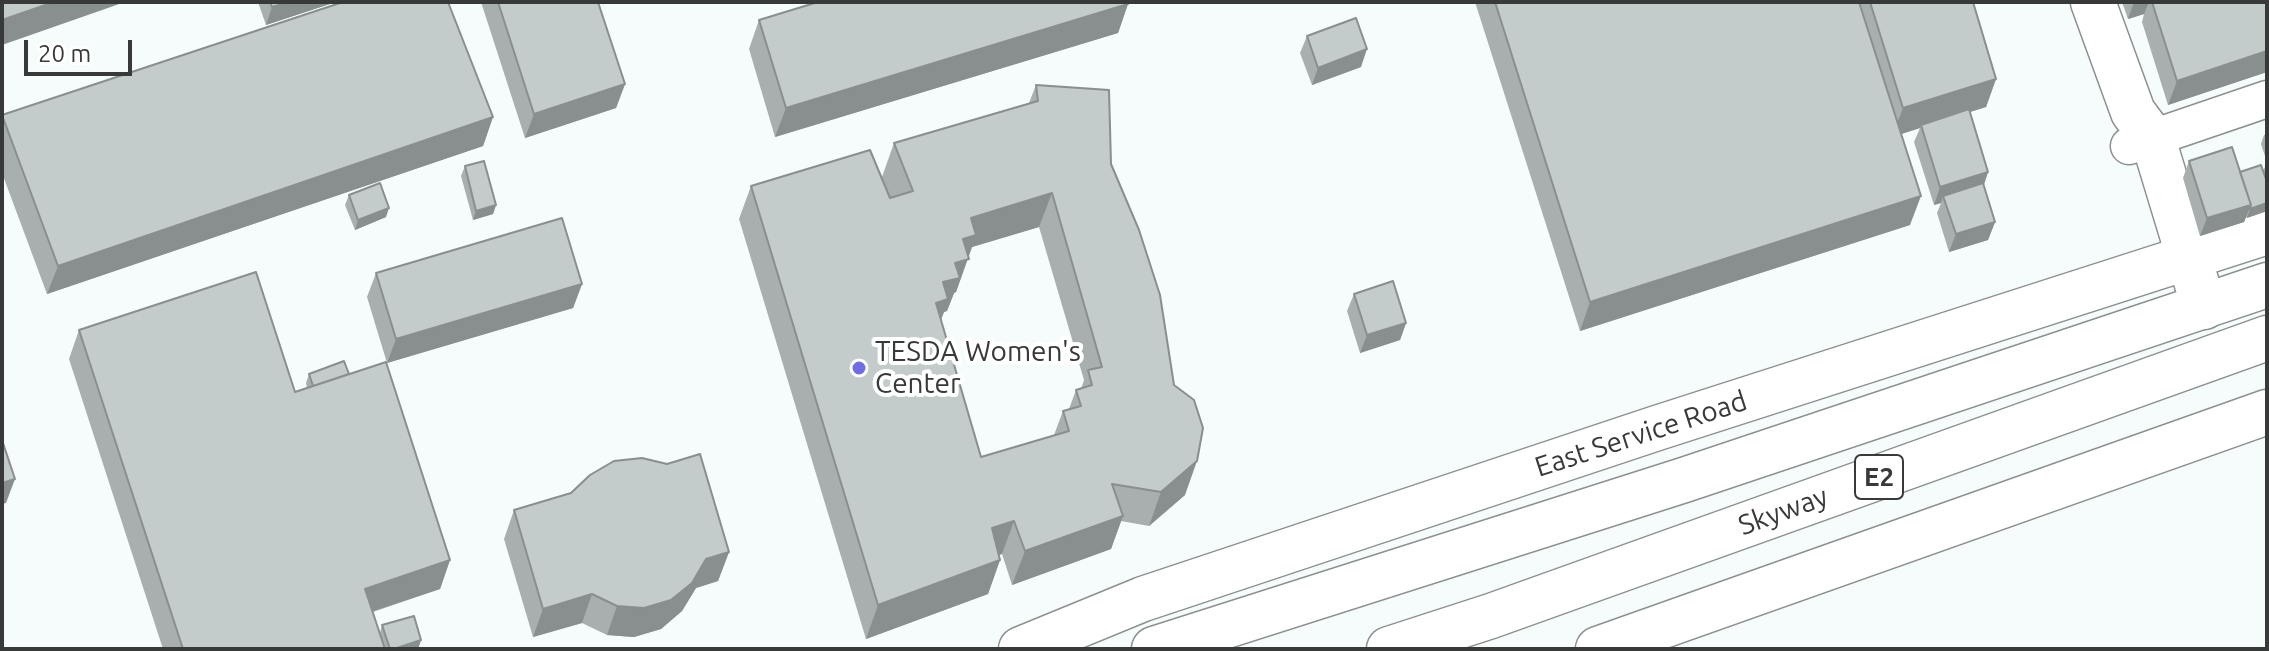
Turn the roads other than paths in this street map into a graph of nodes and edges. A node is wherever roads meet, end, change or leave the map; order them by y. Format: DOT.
graph roads {
  1 [pos="2093,2"];
  2 [pos="2267,99"];
  3 [pos="2138,132"];
  4 [pos="2267,232"];
  5 [pos="2176,262"];
  6 [pos="2267,285"];
  7 [pos="2192,311"];
  8 [pos="2267,338"];
  9 [pos="2267,412"];
  10 [pos="1021,649"];
  11 [pos="1154,649"];
  12 [pos="1389,649"];
  13 [pos="1598,649"];
  1 -- 3 [label="main road"];
  2 -- 3 [label="street"];
  3 -- 5 [label="main road"];
  4 -- 5 [label="main road, East Service Road"];
  5 -- 7 [label="main road"];
  5 -- 10 [label="main road, East Service Road"];
  6 -- 7 [label="main road, East Service Road"];
  7 -- 11 [label="main road, East Service Road"];
  8 -- 12 [label="main road, Skyway / E2"];
  9 -- 13 [label="main road, E2"];
}
